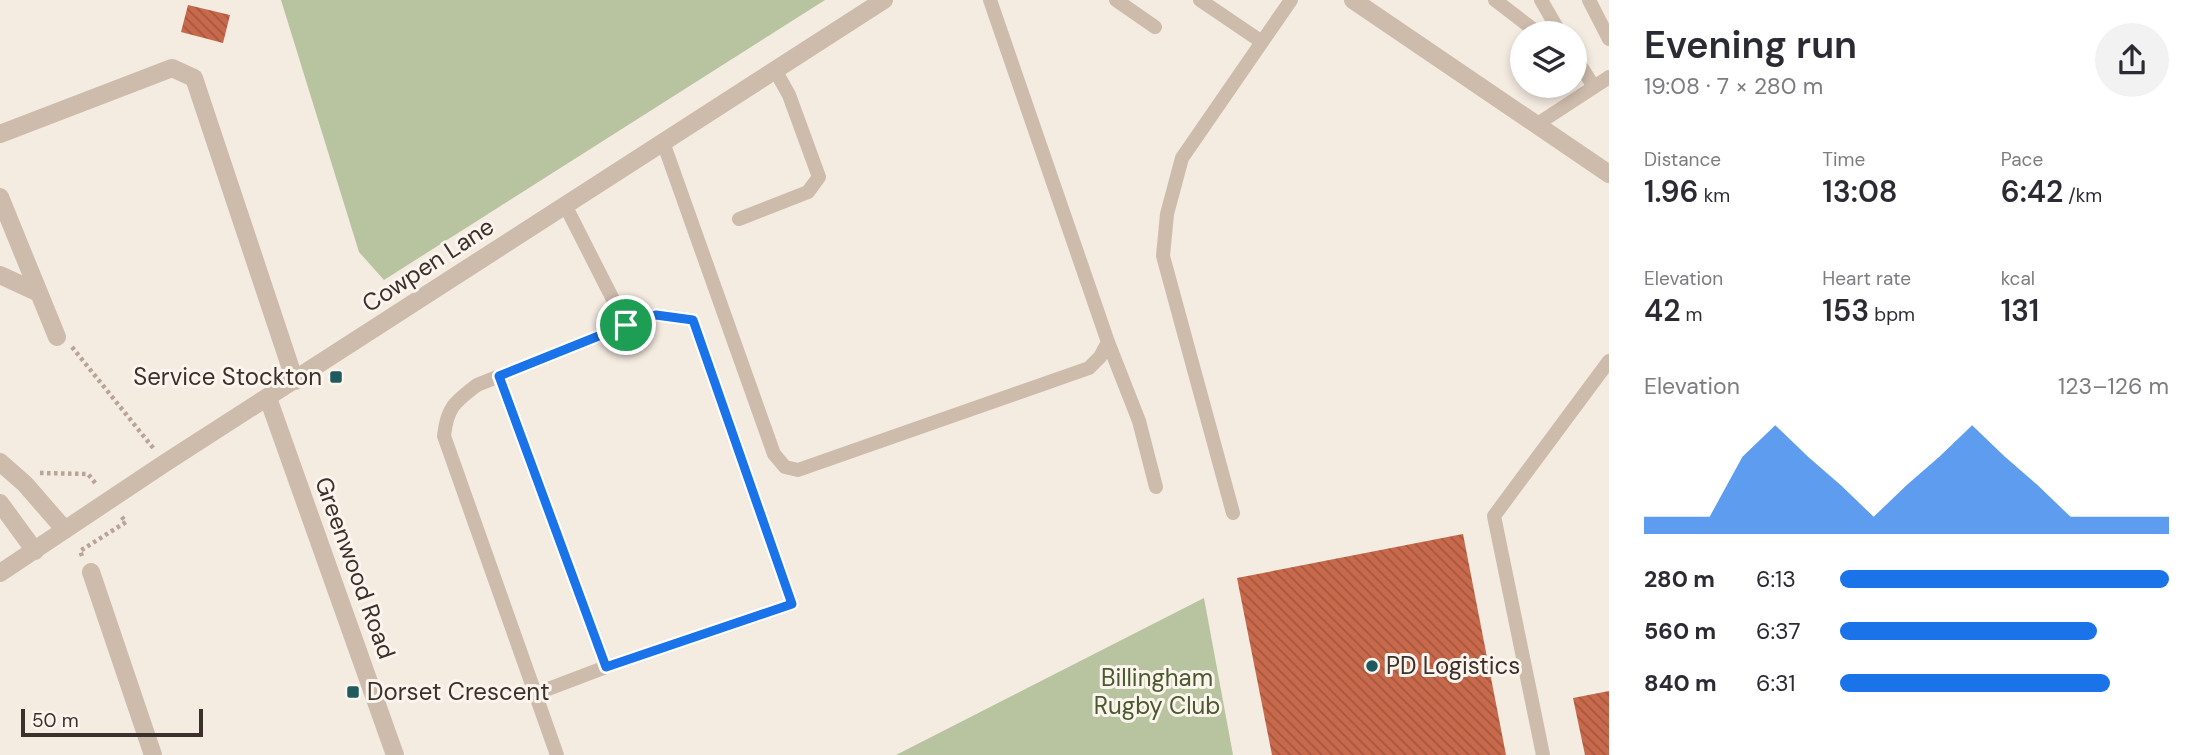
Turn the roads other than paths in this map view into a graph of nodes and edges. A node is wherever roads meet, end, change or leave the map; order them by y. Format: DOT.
graph roads {
  1 [pos="884,0"];
  2 [pos="990,0"];
  3 [pos="1116,0"];
  4 [pos="1200,0"];
  5 [pos="1291,0"];
  6 [pos="1353,0"];
  7 [pos="1495,0"];
  8 [pos="1541,0"];
  9 [pos="1588,0"];
  10 [pos="1522,21"];
  11 [pos="1553,21"];
  12 [pos="1155,27"];
  13 [pos="1609,39"];
  14 [pos="1262,42"];
  15 [pos="775,70"];
  16 [pos="1587,77"];
  17 [pos="1609,77"];
  18 [pos="1594,87"];
  19 [pos="1536,125"];
  20 [pos="0,134"];
  21 [pos="663,142"];
  22 [pos="1609,174"];
  23 [pos="0,197"];
  24 [pos="565,205"];
  25 [pos="739,219"];
  26 [pos="0,275"];
  27 [pos="39,293"];
  28 [pos="626,325"];
  29 [pos="57,337"];
  30 [pos="1108,342"];
  31 [pos="1609,361"];
  32 [pos="499,376"];
  33 [pos="295,381"];
  34 [pos="268,398"];
  35 [pos="0,462"];
  36 [pos="1156,487"];
  37 [pos="0,503"];
  38 [pos="1233,513"];
  39 [pos="65,530"];
  40 [pos="35,551"];
  41 [pos="91,572"];
  42 [pos="0,573"];
  43 [pos="606,667"];
  44 [pos="535,695"];
  45 [pos="138,714"];
  46 [pos="140,755"];
  47 [pos="153,755"];
  48 [pos="396,755"];
  49 [pos="557,755"];
  50 [pos="1543,755"];
  1 -- 15 [label="street, Cowpen Lane"];
  2 -- 30 [label="lane"];
  3 -- 12 [label="lane"];
  4 -- 14 [label="lane"];
  5 -- 14 [label="lane"];
  6 -- 19 [label="street"];
  7 -- 10 [label="lane"];
  8 -- 11 [label="lane"];
  9 -- 13 [label="lane"];
  14 -- 38 [label="lane"];
  15 -- 21 [label="street, Cowpen Lane"];
  15 -- 25 [label="lane"];
  16 -- 18 [label="lane"];
  17 -- 18 [label="lane"];
  18 -- 19 [label="lane"];
  19 -- 22 [label="street"];
  20 -- 33 [label="street"];
  21 -- 24 [label="street, Cowpen Lane"];
  21 -- 30 [label="lane"];
  23 -- 27 [label="street"];
  24 -- 28 [label="lane"];
  24 -- 33 [label="street, Cowpen Lane"];
  26 -- 27 [label="street"];
  27 -- 29 [label="street"];
  28 -- 32 [label="lane"];
  28 -- 43 [label="lane"];
  30 -- 36 [label="lane"];
  31 -- 50 [label="lane"];
  32 -- 43 [label="lane"];
  32 -- 44 [label="lane"];
  33 -- 34 [label="street, Cowpen Lane"];
  34 -- 39 [label="street, Cowpen Lane"];
  34 -- 48 [label="street, Greenwood Road"];
  35 -- 39 [label="street"];
  37 -- 40 [label="street"];
  39 -- 40 [label="street, Cowpen Lane"];
  40 -- 42 [label="street, Cowpen Lane"];
  41 -- 45 [label="street"];
  43 -- 44 [label="lane"];
  44 -- 49 [label="lane"];
  45 -- 46 [label="street"];
  45 -- 47 [label="street"];
}
